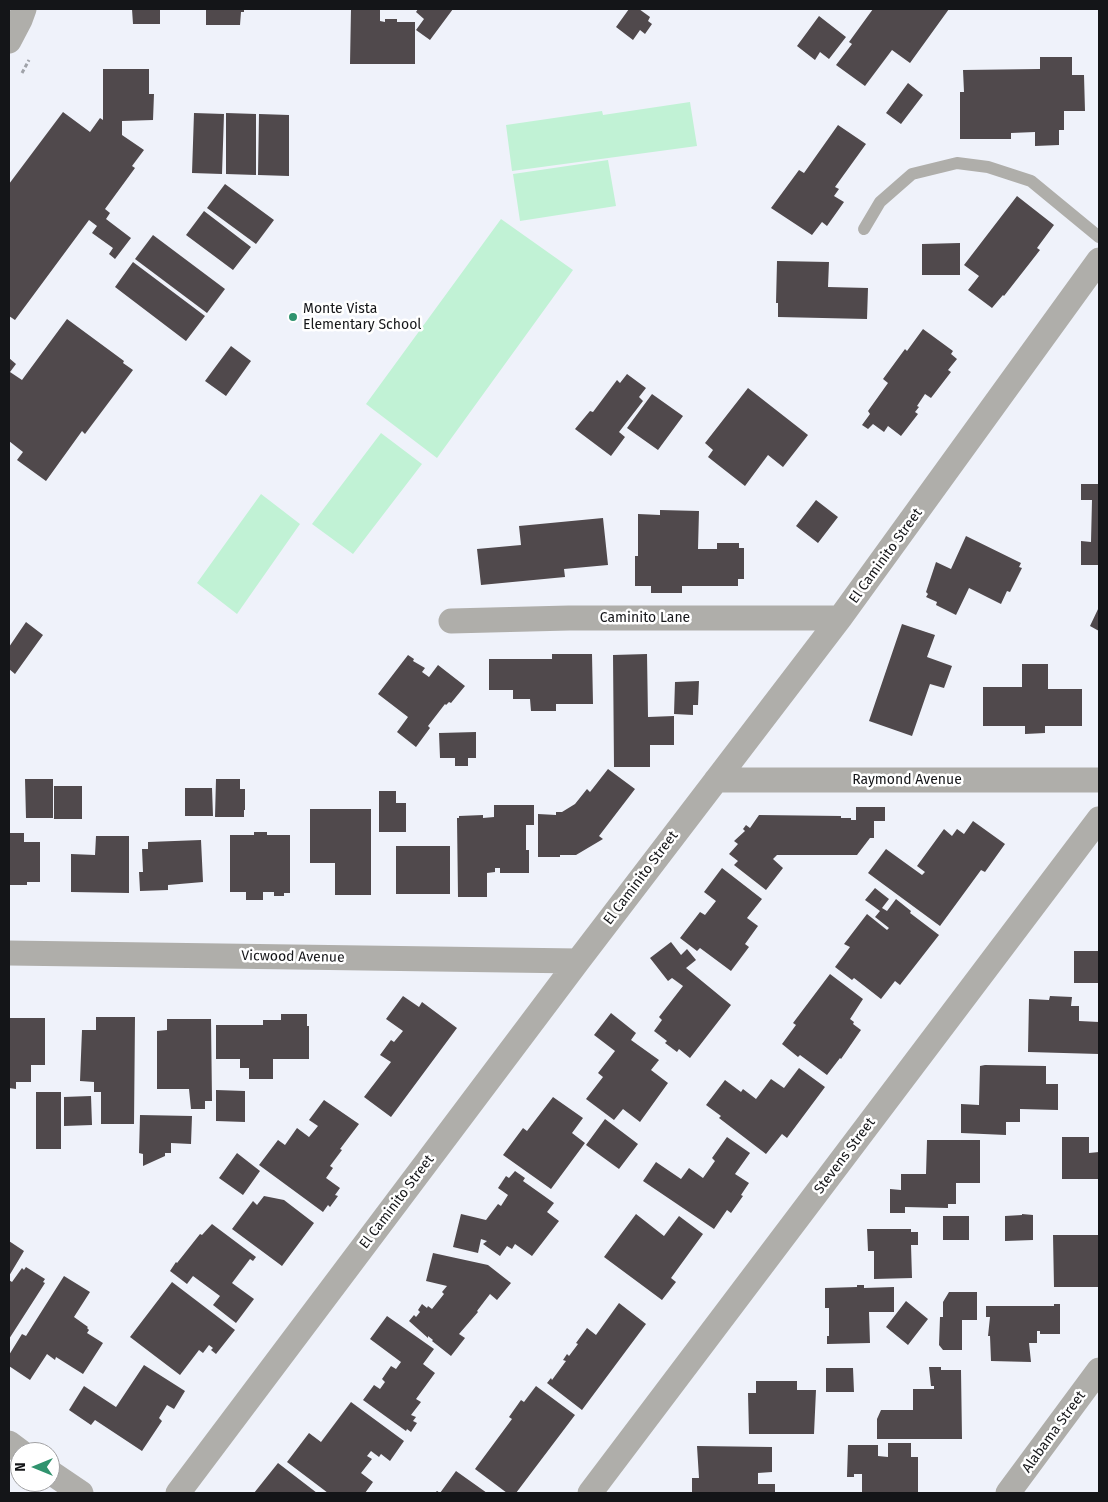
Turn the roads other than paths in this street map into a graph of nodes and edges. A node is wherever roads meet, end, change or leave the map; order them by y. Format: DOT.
graph roads {
  1 [pos="24,9"];
  2 [pos="9,41"];
  3 [pos="864,228"];
  4 [pos="1099,237"];
  5 [pos="1099,260"];
  6 [pos="840,618"];
  7 [pos="451,620"];
  8 [pos="716,780"];
  9 [pos="1099,780"];
  10 [pos="1099,819"];
  11 [pos="9,953"];
  12 [pos="578,961"];
  13 [pos="1099,1370"];
  14 [pos="60,1479"];
  15 [pos="81,1493"];
  16 [pos="178,1493"];
  17 [pos="590,1493"];
  18 [pos="1008,1493"];
  1 -- 2 [label="street"];
  3 -- 4 [label="lane"];
  5 -- 6 [label="street, El Caminito Street"];
  6 -- 7 [label="street, Caminito Lane"];
  6 -- 8 [label="street, El Caminito Street"];
  8 -- 9 [label="street, Raymond Avenue"];
  8 -- 12 [label="street, El Caminito Street"];
  10 -- 17 [label="street, Stevens Street"];
  11 -- 12 [label="street, Vicwood Avenue"];
  12 -- 16 [label="street, El Caminito Street"];
  13 -- 18 [label="street, Alabama Street"];
  14 -- 15 [label="street"];
}
